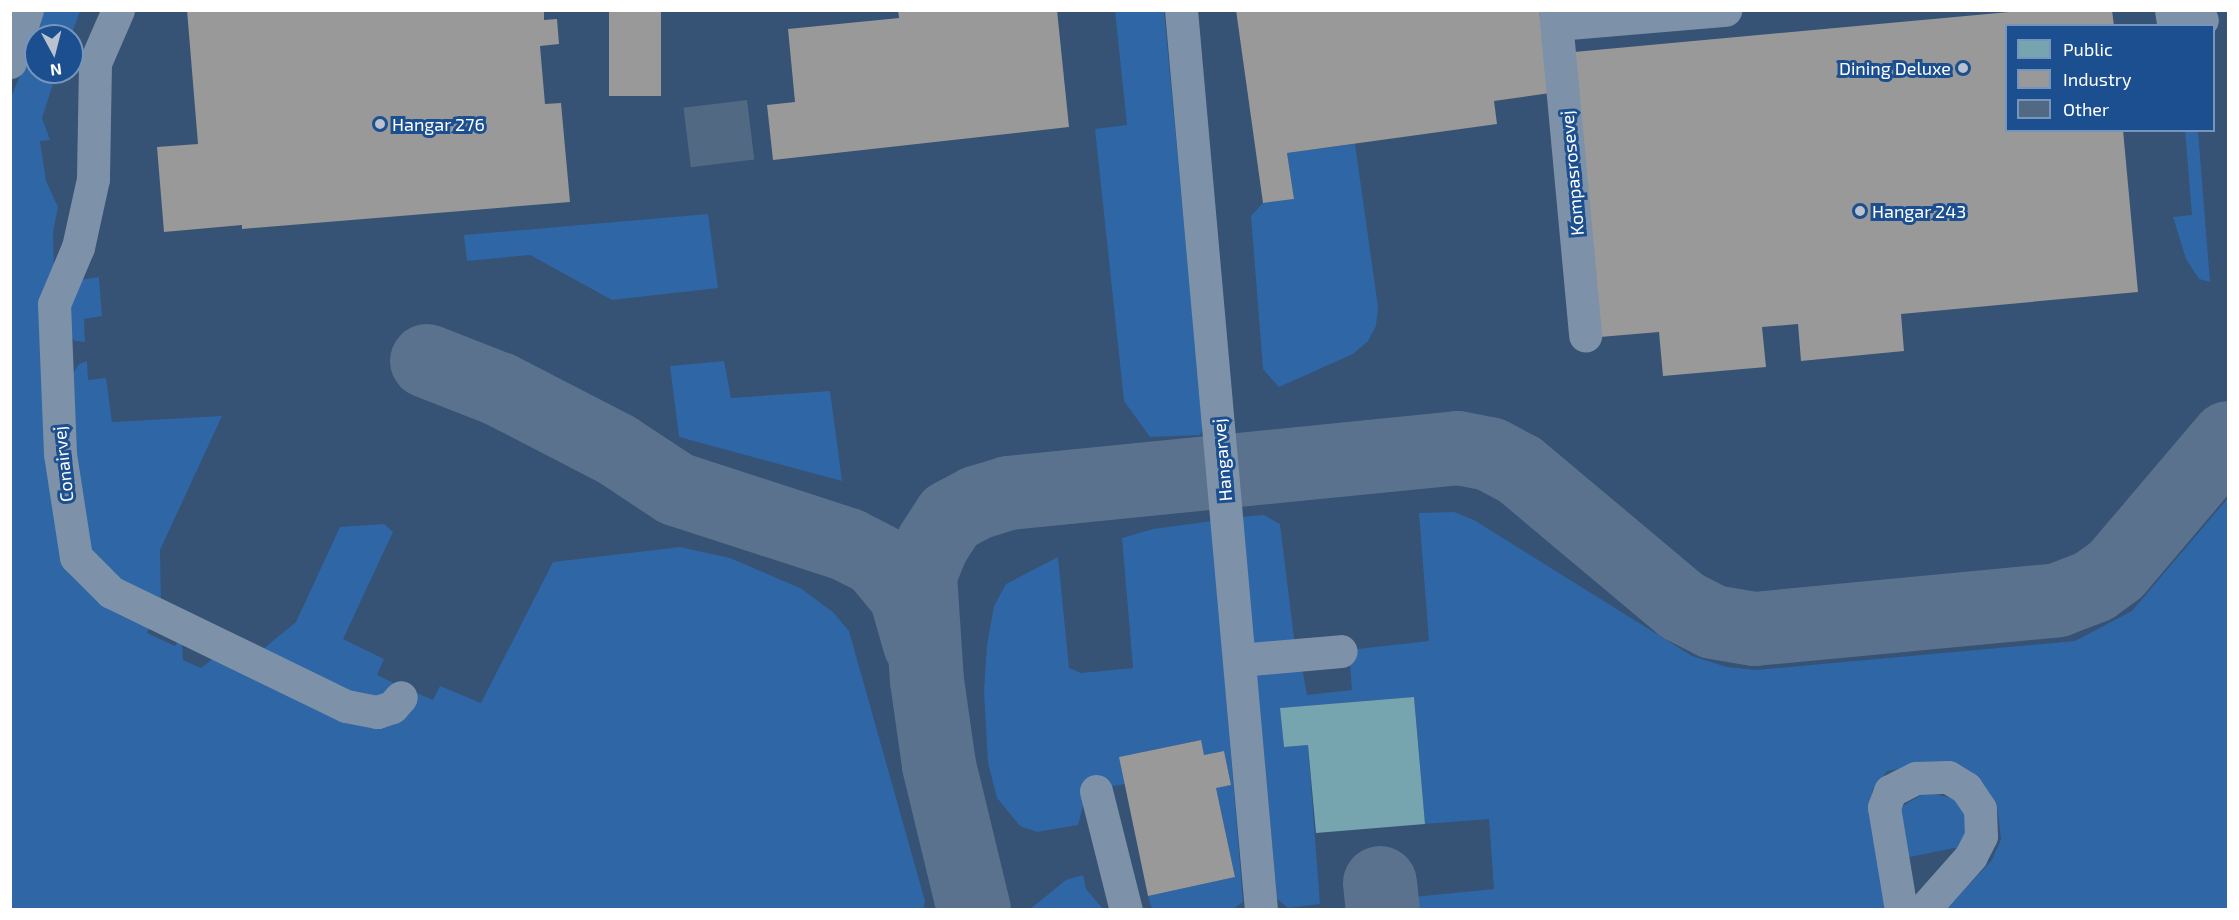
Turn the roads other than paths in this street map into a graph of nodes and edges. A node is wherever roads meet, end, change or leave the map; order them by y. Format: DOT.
graph roads {
  1 [pos="27,10"];
  2 [pos="118,10"];
  3 [pos="1181,10"];
  4 [pos="1725,10"];
  5 [pos="2171,10"];
  6 [pos="1556,17"];
  7 [pos="2202,20"];
  8 [pos="10,62"];
  9 [pos="1585,336"];
  10 [pos="1341,651"];
  11 [pos="1239,660"];
  12 [pos="401,697"];
  13 [pos="1096,791"];
  14 [pos="1126,909"];
  15 [pos="1261,909"];
  16 [pos="1901,909"];
  17 [pos="1923,909"];
  1 -- 8 [label="lane"];
  2 -- 12 [label="lane, Conairvej"];
  3 -- 11 [label="lane, Hangarvej"];
  4 -- 6 [label="lane"];
  5 -- 7 [label="lane"];
  6 -- 9 [label="lane, Kompasrosevej"];
  10 -- 11 [label="lane"];
  11 -- 15 [label="lane, Hangarvej"];
  13 -- 14 [label="lane"];
  16 -- 17 [label="lane"];
}
